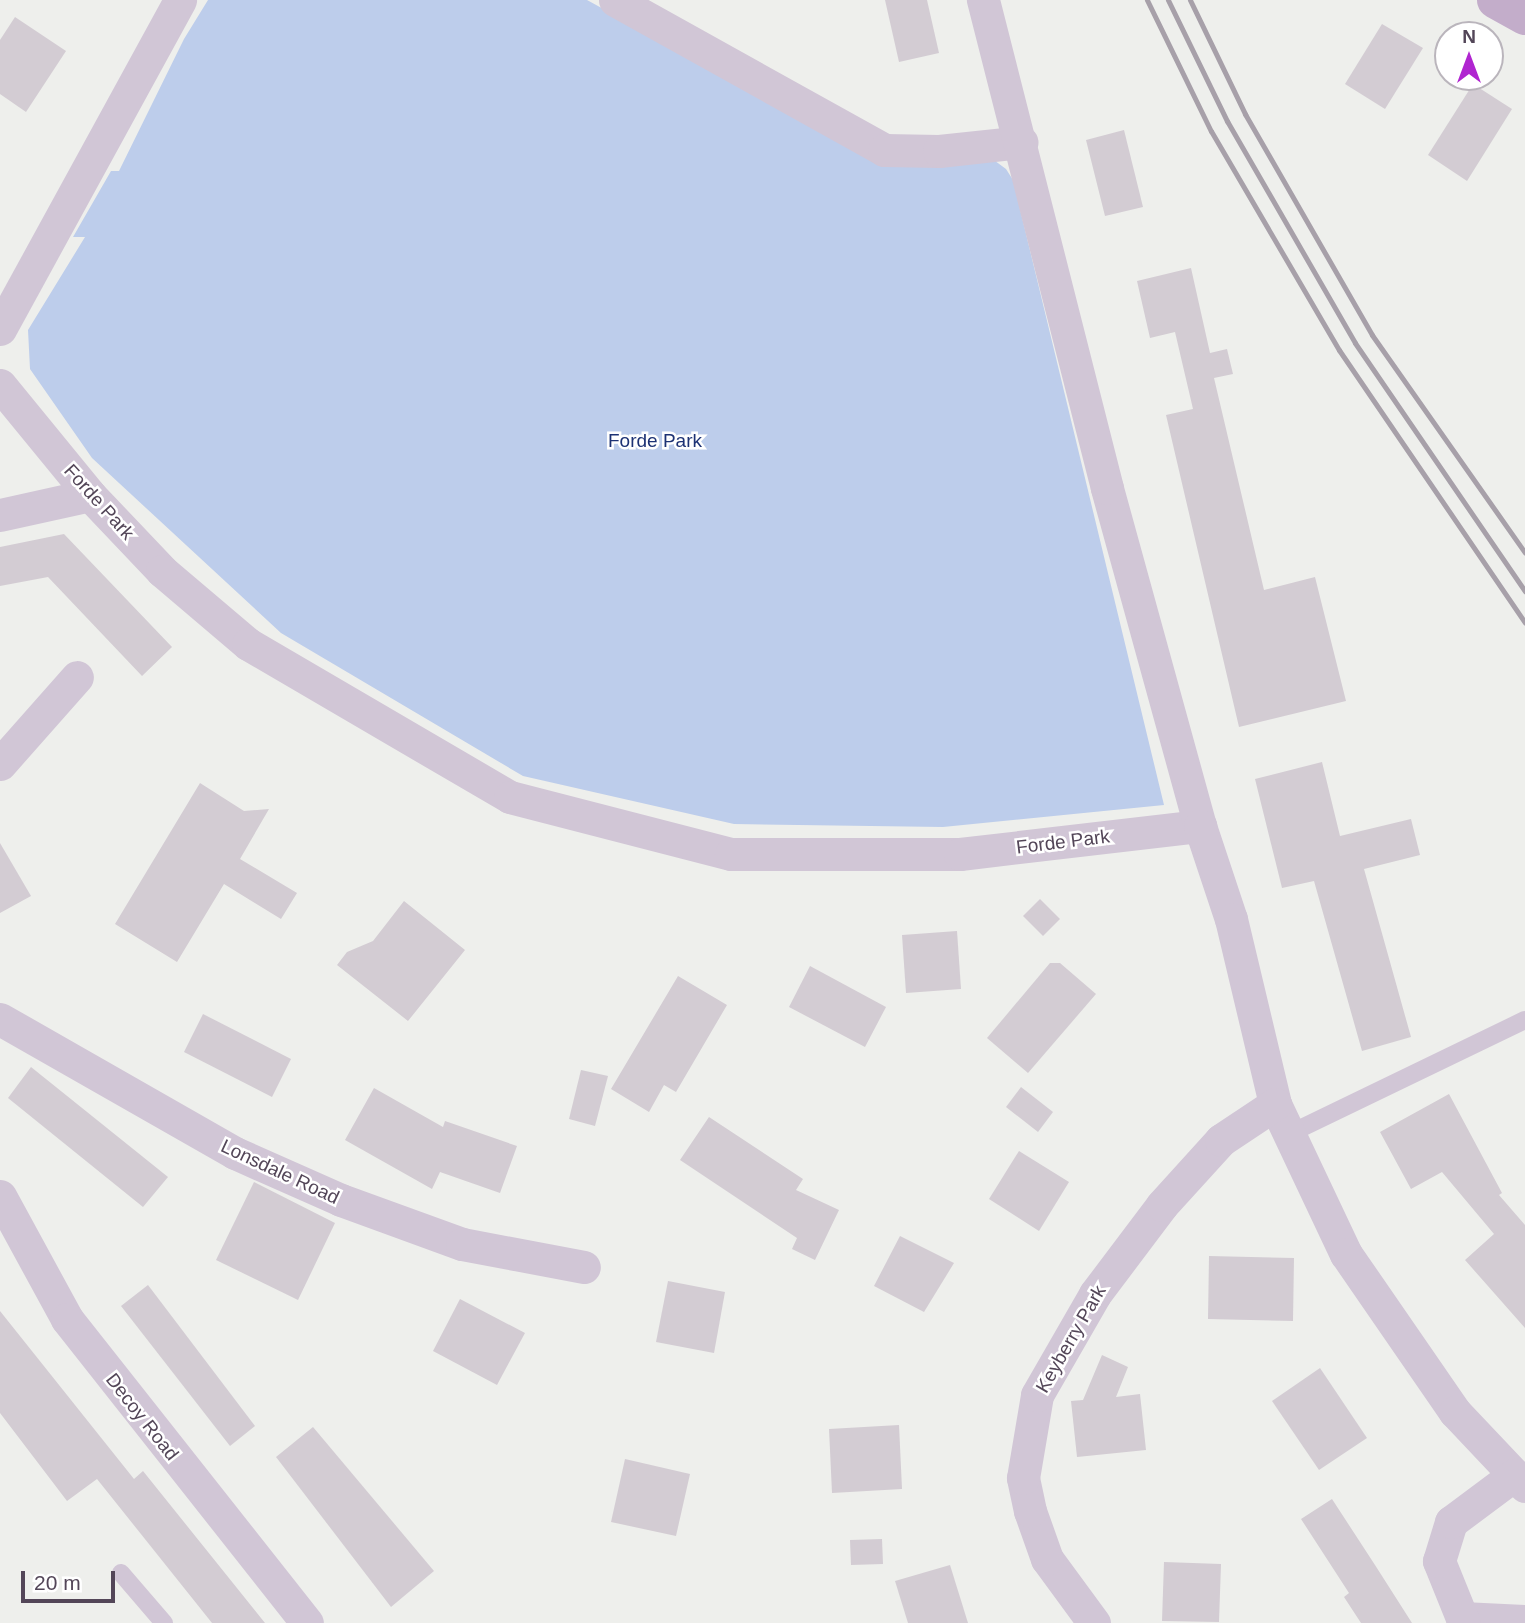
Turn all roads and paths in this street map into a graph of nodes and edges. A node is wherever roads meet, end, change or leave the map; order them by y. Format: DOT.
graph roads {
  1 [pos="180,0"];
  2 [pos="615,0"];
  3 [pos="983,0"];
  4 [pos="1496,0"];
  5 [pos="1525,16"];
  6 [pos="1022,142"];
  7 [pos="0,328"];
  8 [pos="0,385"];
  9 [pos="90,495"];
  10 [pos="0,515"];
  11 [pos="77,677"];
  12 [pos="0,764"];
  13 [pos="1200,826"];
  14 [pos="0,1019"];
  15 [pos="1525,1020"];
  16 [pos="1275,1104"];
  17 [pos="1289,1134"];
  18 [pos="0,1196"];
  19 [pos="584,1267"];
  20 [pos="1519,1481"];
  21 [pos="121,1573"];
  22 [pos="1463,1620"];
  23 [pos="1525,1621"];
  24 [pos="164,1623"];
  25 [pos="307,1623"];
  26 [pos="1094,1623"];
  1 -- 7 [label="street"];
  2 -- 6 [label="street"];
  3 -- 6 [label="street"];
  4 -- 5 [label="main road"];
  6 -- 13 [label="street"];
  8 -- 9 [label="street, Forde Park"];
  9 -- 10 [label="street"];
  9 -- 13 [label="street, Forde Park"];
  11 -- 12 [label="street"];
  13 -- 16 [label="street"];
  14 -- 19 [label="street, Lonsdale Road"];
  15 -- 17 [label="lane"];
  16 -- 17 [label="street"];
  16 -- 26 [label="street, Keyberry Park"];
  17 -- 20 [label="street"];
  18 -- 25 [label="street, Decoy Road"];
  20 -- 22 [label="street"];
  21 -- 24 [label="lane"];
  22 -- 23 [label="street"];
}
